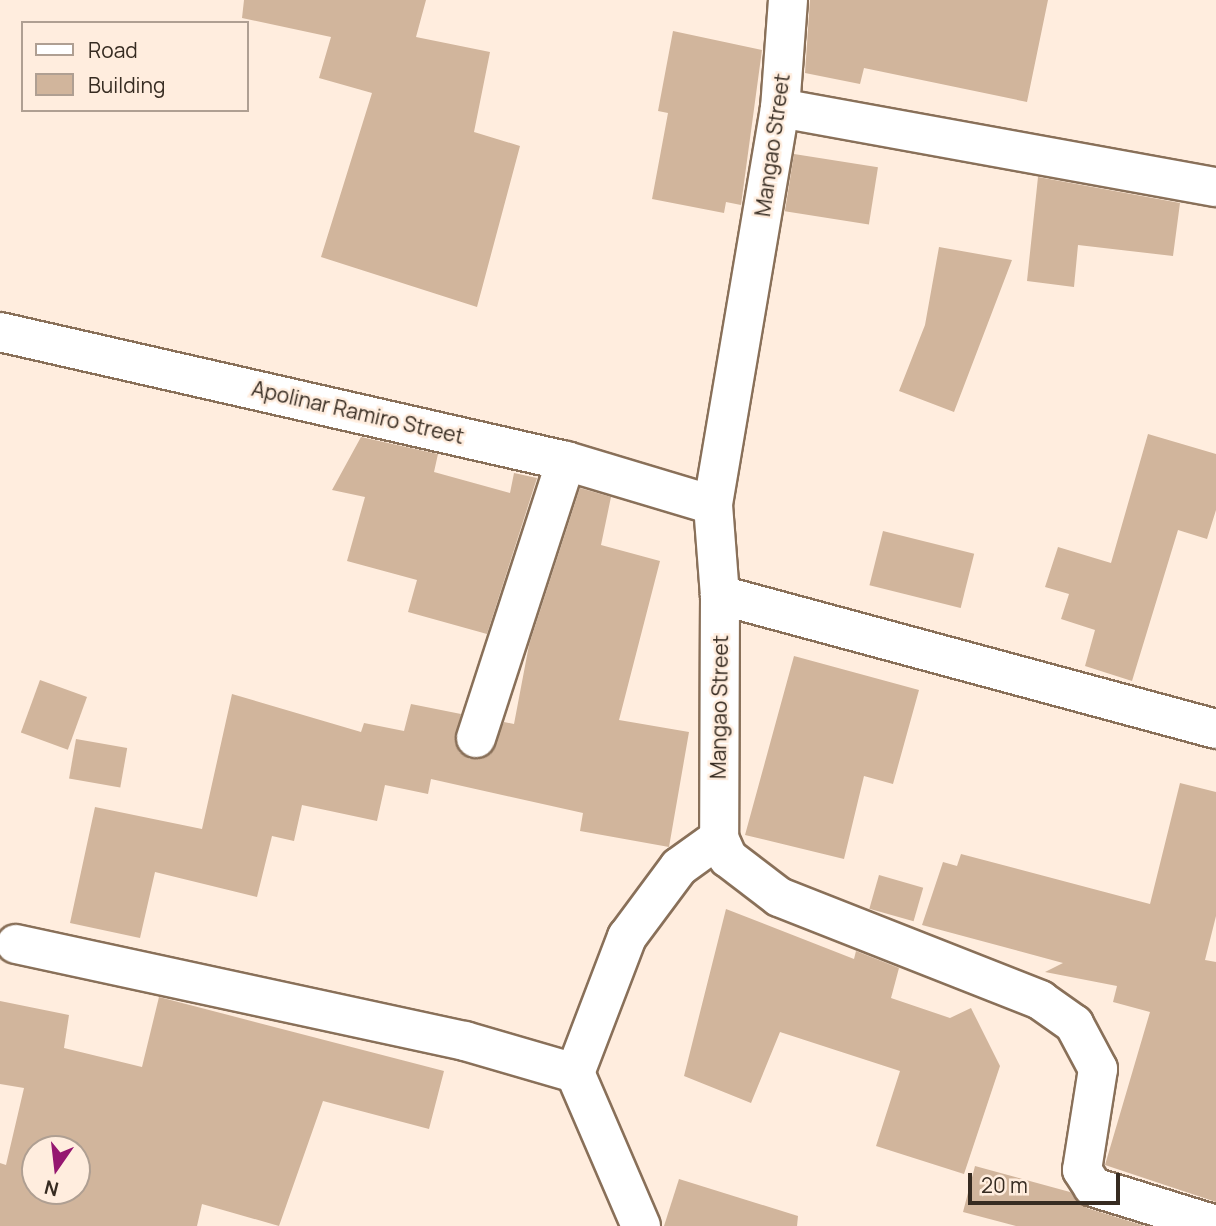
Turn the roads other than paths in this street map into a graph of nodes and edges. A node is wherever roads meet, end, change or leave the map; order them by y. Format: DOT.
graph roads {
  1 [pos="788,0"];
  2 [pos="780,108"];
  3 [pos="1216,187"];
  4 [pos="0,332"];
  5 [pos="566,461"];
  6 [pos="713,505"];
  7 [pos="720,595"];
  8 [pos="1216,729"];
  9 [pos="476,738"];
  10 [pos="719,838"];
  11 [pos="16,944"];
  12 [pos="575,1073"];
  13 [pos="1216,1225"];
  14 [pos="641,1226"];
  1 -- 2 [label="street, Mangao Street"];
  2 -- 3 [label="street"];
  2 -- 6 [label="street, Mangao Street"];
  4 -- 5 [label="street, Apolinar Ramiro Street"];
  5 -- 6 [label="street, Apolinar Ramiro Street"];
  5 -- 9 [label="street"];
  6 -- 7 [label="street, Mangao Street"];
  7 -- 8 [label="street"];
  7 -- 10 [label="street, Mangao Street"];
  10 -- 12 [label="street"];
  10 -- 13 [label="street"];
  11 -- 12 [label="street"];
  12 -- 14 [label="street"];
}
